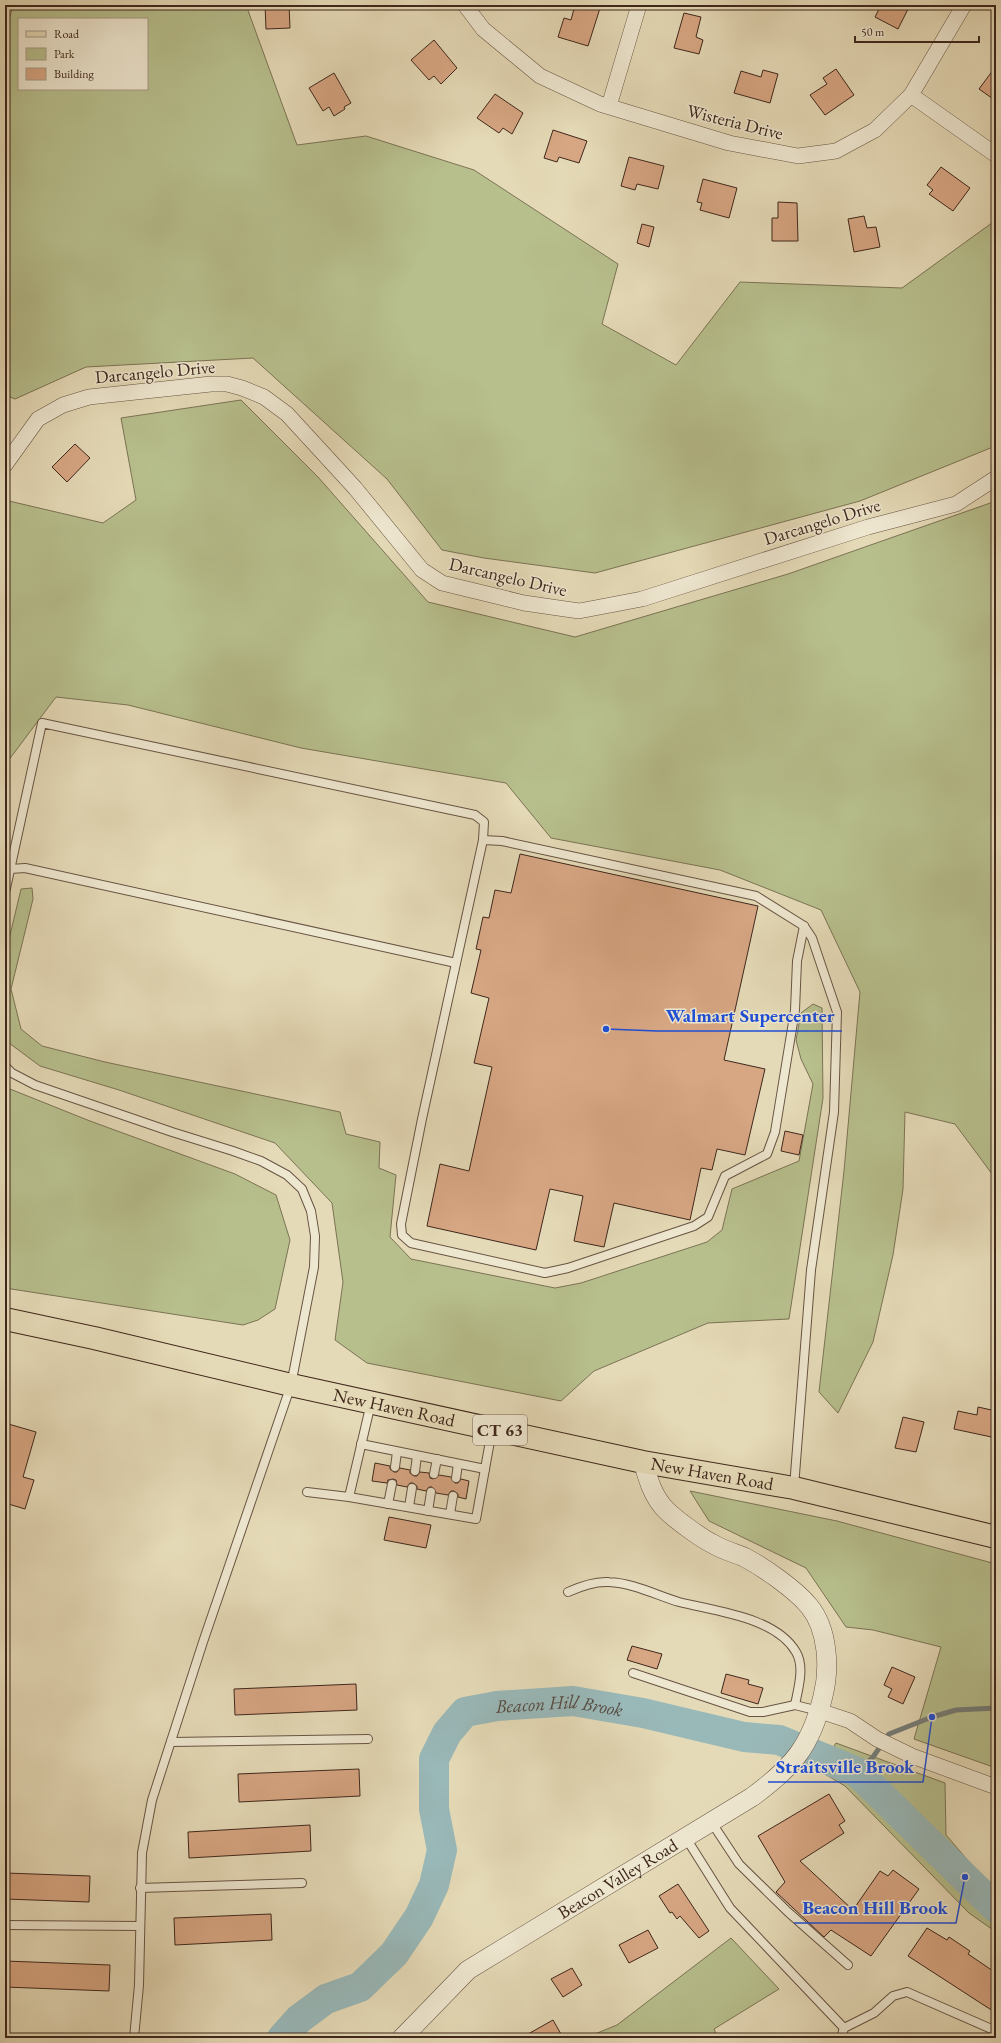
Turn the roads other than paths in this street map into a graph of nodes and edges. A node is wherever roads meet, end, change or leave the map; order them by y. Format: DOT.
graph roads {
  1 [pos="465,5"];
  2 [pos="639,5"];
  3 [pos="964,5"];
  4 [pos="911,95"];
  5 [pos="609,106"];
  6 [pos="996,155"];
  7 [pos="5,465"];
  8 [pos="996,478"];
  9 [pos="483,840"];
  10 [pos="10,869"];
  11 [pos="5,893"];
  12 [pos="804,926"];
  13 [pos="456,963"];
  14 [pos="5,1066"];
  15 [pos="5,1319"];
  16 [pos="291,1385"];
  17 [pos="371,1402"];
  18 [pos="492,1429"];
  19 [pos="361,1444"];
  20 [pos="397,1452"];
  21 [pos="417,1456"];
  22 [pos="436,1459"];
  23 [pos="643,1462"];
  24 [pos="458,1464"];
  25 [pos="394,1467"];
  26 [pos="485,1469"];
  27 [pos="415,1471"];
  28 [pos="434,1474"];
  29 [pos="456,1478"];
  30 [pos="392,1484"];
  31 [pos="412,1488"];
  32 [pos="794,1488"];
  33 [pos="307,1492"];
  34 [pos="431,1492"];
  35 [pos="453,1496"];
  36 [pos="349,1497"];
  37 [pos="388,1504"];
  38 [pos="409,1507"];
  39 [pos="428,1511"];
  40 [pos="450,1514"];
  41 [pos="996,1537"];
  42 [pos="568,1592"];
  43 [pos="633,1673"];
  44 [pos="795,1705"];
  45 [pos="820,1712"];
  46 [pos="368,1739"];
  47 [pos="171,1742"];
  48 [pos="996,1787"];
  49 [pos="712,1823"];
  50 [pos="686,1838"];
  51 [pos="302,1883"];
  52 [pos="140,1888"];
  53 [pos="5,1925"];
  54 [pos="140,1926"];
  55 [pos="848,1965"];
  56 [pos="844,2028"];
  57 [pos="996,2031"];
  58 [pos="134,2038"];
  59 [pos="402,2038"];
  60 [pos="841,2038"];
  1 -- 5 [label="street, Wisteria Drive"];
  2 -- 5 [label="street"];
  3 -- 4 [label="street, Wisteria Drive"];
  4 -- 5 [label="street, Wisteria Drive"];
  4 -- 6 [label="street"];
  7 -- 8 [label="street, Darcangelo Drive"];
  9 -- 10 [label="lane"];
  9 -- 12 [label="lane"];
  9 -- 13 [label="lane"];
  10 -- 11 [label="lane"];
  10 -- 13 [label="lane"];
  12 -- 13 [label="lane"];
  12 -- 32 [label="lane"];
  14 -- 16 [label="lane"];
  15 -- 16 [label="main road, New Haven Road / CT 63"];
  16 -- 17 [label="main road, New Haven Road / CT 63"];
  16 -- 47 [label="lane"];
  17 -- 18 [label="main road, New Haven Road / CT 63"];
  17 -- 19 [label="lane"];
  18 -- 23 [label="main road, New Haven Road / CT 63"];
  18 -- 26 [label="lane"];
  19 -- 20 [label="lane"];
  19 -- 36 [label="lane"];
  20 -- 21 [label="lane"];
  20 -- 25 [label="lane"];
  21 -- 22 [label="lane"];
  21 -- 27 [label="lane"];
  22 -- 24 [label="lane"];
  22 -- 28 [label="lane"];
  23 -- 32 [label="main road, New Haven Road / CT 63"];
  23 -- 45 [label="street, Beacon Valley Road"];
  24 -- 26 [label="lane"];
  24 -- 29 [label="lane"];
  26 -- 40 [label="lane"];
  30 -- 37 [label="lane"];
  31 -- 38 [label="lane"];
  32 -- 41 [label="main road, New Haven Road / CT 63"];
  33 -- 36 [label="lane"];
  34 -- 39 [label="lane"];
  35 -- 40 [label="lane"];
  36 -- 37 [label="lane"];
  37 -- 38 [label="lane"];
  38 -- 39 [label="lane"];
  39 -- 40 [label="lane"];
  42 -- 44 [label="lane"];
  43 -- 44 [label="lane"];
  44 -- 45 [label="lane"];
  45 -- 48 [label="street"];
  45 -- 49 [label="street, Beacon Valley Road"];
  46 -- 47 [label="lane"];
  47 -- 52 [label="lane"];
  49 -- 50 [label="street, Beacon Valley Road"];
  49 -- 55 [label="lane"];
  50 -- 56 [label="lane"];
  50 -- 59 [label="street, Beacon Valley Road"];
  51 -- 52 [label="lane"];
  52 -- 54 [label="lane"];
  53 -- 54 [label="lane"];
  54 -- 58 [label="lane"];
  56 -- 57 [label="lane"];
  56 -- 60 [label="lane"];
}
